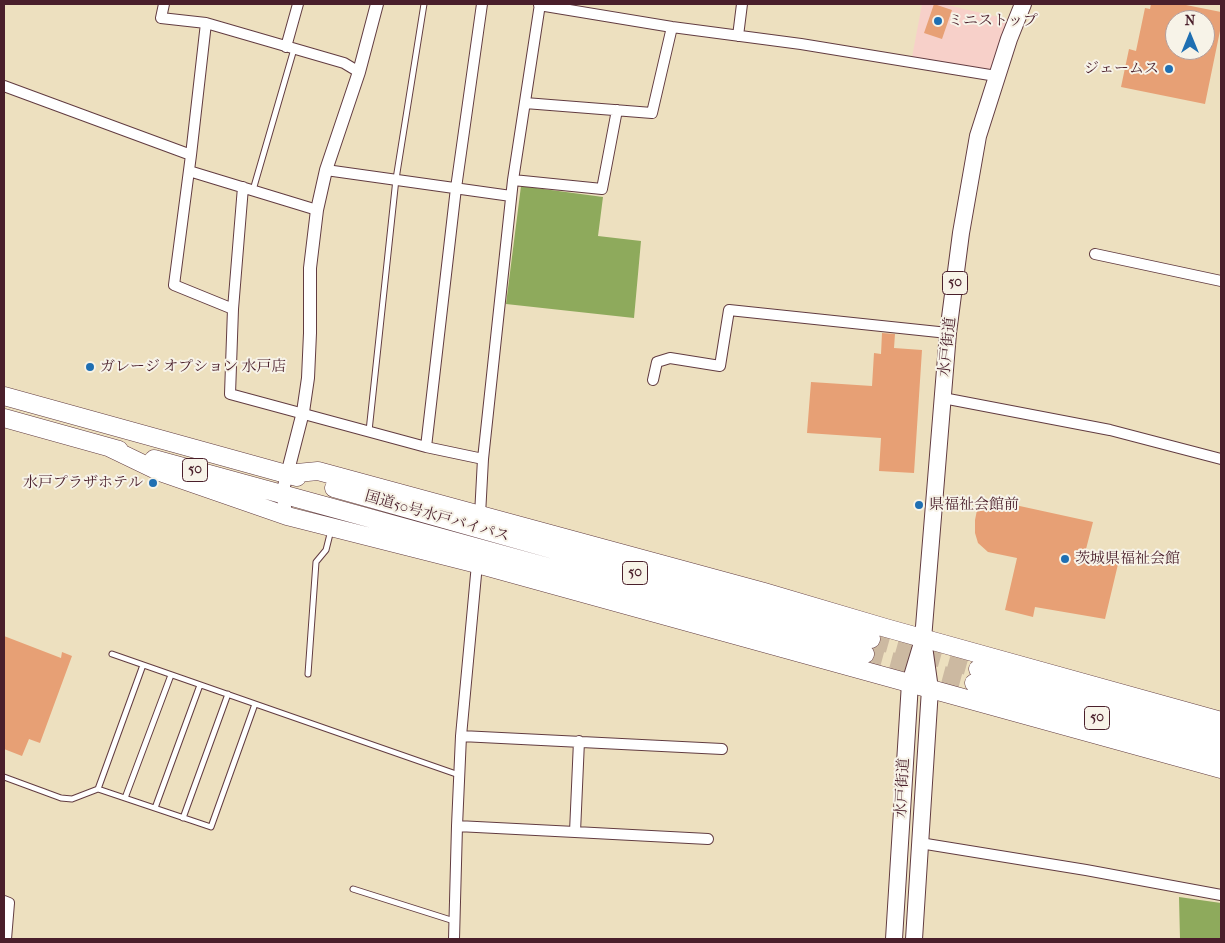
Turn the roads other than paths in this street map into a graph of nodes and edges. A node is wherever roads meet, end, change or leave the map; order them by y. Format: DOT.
graph roads {
  1 [pos="164,4"];
  2 [pos="298,4"];
  3 [pos="378,4"];
  4 [pos="424,4"];
  5 [pos="482,4"];
  6 [pos="539,4"];
  7 [pos="742,4"];
  8 [pos="1023,4"];
  9 [pos="206,23"];
  10 [pos="672,27"];
  11 [pos="738,36"];
  12 [pos="290,48"];
  13 [pos="359,72"];
  14 [pos="996,76"];
  15 [pos="4,86"];
  16 [pos="525,103"];
  17 [pos="617,110"];
  18 [pos="191,155"];
  19 [pos="326,170"];
  20 [pos="189,171"];
  21 [pos="396,179"];
  22 [pos="513,180"];
  23 [pos="456,188"];
  24 [pos="248,189"];
  25 [pos="512,196"];
  26 [pos="317,210"];
  27 [pos="1094,254"];
  28 [pos="1221,281"];
  29 [pos="233,309"];
  30 [pos="948,333"];
  31 [pos="653,380"];
  32 [pos="4,396"];
  33 [pos="943,398"];
  34 [pos="303,412"];
  35 [pos="4,418"];
  36 [pos="369,431"];
  37 [pos="108,447"];
  38 [pos="426,447"];
  39 [pos="483,459"];
  40 [pos="1221,459"];
  41 [pos="286,474"];
  42 [pos="282,494"];
  43 [pos="480,515"];
  44 [pos="287,516"];
  45 [pos="332,527"];
  46 [pos="477,564"];
  47 [pos="924,639"];
  48 [pos="112,654"];
  49 [pos="143,665"];
  50 [pos="308,674"];
  51 [pos="171,675"];
  52 [pos="910,683"];
  53 [pos="200,685"];
  54 [pos="930,689"];
  55 [pos="228,694"];
  56 [pos="255,704"];
  57 [pos="1221,720"];
  58 [pos="462,736"];
  59 [pos="1221,736"];
  60 [pos="579,742"];
  61 [pos="722,749"];
  62 [pos="1221,752"];
  63 [pos="1221,769"];
  64 [pos="459,775"];
  65 [pos="4,777"];
  66 [pos="98,789"];
  67 [pos="126,798"];
  68 [pos="155,808"];
  69 [pos="183,818"];
  70 [pos="457,826"];
  71 [pos="576,832"];
  72 [pos="708,839"];
  73 [pos="920,842"];
  74 [pos="353,889"];
  75 [pos="1221,895"];
  76 [pos="4,901"];
  77 [pos="454,921"];
  78 [pos="6,939"];
  79 [pos="454,939"];
  80 [pos="894,939"];
  81 [pos="914,939"];
  1 -- 9 [label="street"];
  2 -- 12 [label="street"];
  3 -- 13 [label="street"];
  4 -- 21 [label="lane"];
  5 -- 23 [label="street"];
  6 -- 10 [label="street"];
  6 -- 16 [label="street"];
  7 -- 11 [label="street"];
  8 -- 14 [label="main road, 水戸街道 / 50"];
  9 -- 12 [label="street"];
  9 -- 18 [label="street"];
  10 -- 11 [label="street"];
  10 -- 17 [label="street"];
  11 -- 14 [label="street"];
  12 -- 13 [label="street"];
  12 -- 24 [label="lane"];
  13 -- 19 [label="street"];
  14 -- 30 [label="main road, 水戸街道 / 50"];
  15 -- 18 [label="street"];
  16 -- 17 [label="street"];
  16 -- 22 [label="street"];
  17 -- 22 [label="street"];
  18 -- 20 [label="street"];
  19 -- 21 [label="street"];
  19 -- 26 [label="street"];
  20 -- 24 [label="street"];
  20 -- 29 [label="street"];
  21 -- 23 [label="street"];
  21 -- 36 [label="lane"];
  22 -- 25 [label="street"];
  23 -- 25 [label="street"];
  23 -- 38 [label="street"];
  24 -- 26 [label="street"];
  24 -- 29 [label="street"];
  25 -- 39 [label="street"];
  26 -- 34 [label="street"];
  27 -- 28 [label="street"];
  29 -- 34 [label="street"];
  30 -- 31 [label="street"];
  30 -- 33 [label="main road, 水戸街道 / 50"];
  32 -- 41 [label="highway, 国道50号水戸バイパス / 50"];
  33 -- 40 [label="street"];
  33 -- 47 [label="main road, 水戸街道 / 50"];
  34 -- 36 [label="street"];
  34 -- 41 [label="street"];
  35 -- 37 [label="highway, 国道50号水戸バイパス / 50"];
  36 -- 38 [label="street"];
  37 -- 42 [label="highway, 国道50号水戸バイパス / 50"];
  37 -- 44 [label="highway"];
  38 -- 39 [label="street"];
  39 -- 43 [label="street"];
  41 -- 42 [label="street"];
  41 -- 42 [label="highway, 国道50号水戸バイパス / 50"];
  41 -- 43 [label="highway"];
  42 -- 44 [label="street"];
  43 -- 47 [label="highway"];
  44 -- 45 [label="highway"];
  45 -- 46 [label="highway"];
  45 -- 50 [label="lane"];
  46 -- 52 [label="highway"];
  46 -- 58 [label="street"];
  47 -- 52 [label="main road, 水戸街道 / 50"];
  47 -- 54 [label="main road, 水戸街道 / 50"];
  47 -- 57 [label="highway"];
  48 -- 49 [label="lane"];
  49 -- 51 [label="lane"];
  49 -- 66 [label="lane"];
  51 -- 53 [label="lane"];
  51 -- 67 [label="lane"];
  52 -- 54 [label="highway"];
  52 -- 80 [label="main road, 水戸街道 / 50"];
  53 -- 55 [label="lane"];
  53 -- 68 [label="lane"];
  54 -- 63 [label="highway"];
  54 -- 73 [label="main road, 水戸街道 / 50"];
  55 -- 56 [label="lane"];
  55 -- 69 [label="lane"];
  56 -- 64 [label="lane"];
  56 -- 69 [label="lane"];
  58 -- 60 [label="street"];
  58 -- 64 [label="street"];
  59 -- 62 [label="highway, 50"];
  60 -- 61 [label="street"];
  60 -- 71 [label="street"];
  64 -- 70 [label="street"];
  65 -- 66 [label="lane"];
  66 -- 67 [label="lane"];
  67 -- 68 [label="lane"];
  68 -- 69 [label="lane"];
  70 -- 71 [label="street"];
  70 -- 77 [label="street"];
  71 -- 72 [label="street"];
  73 -- 75 [label="street"];
  73 -- 81 [label="main road, 水戸街道 / 50"];
  74 -- 77 [label="lane"];
  76 -- 78 [label="street"];
  77 -- 79 [label="street"];
}
